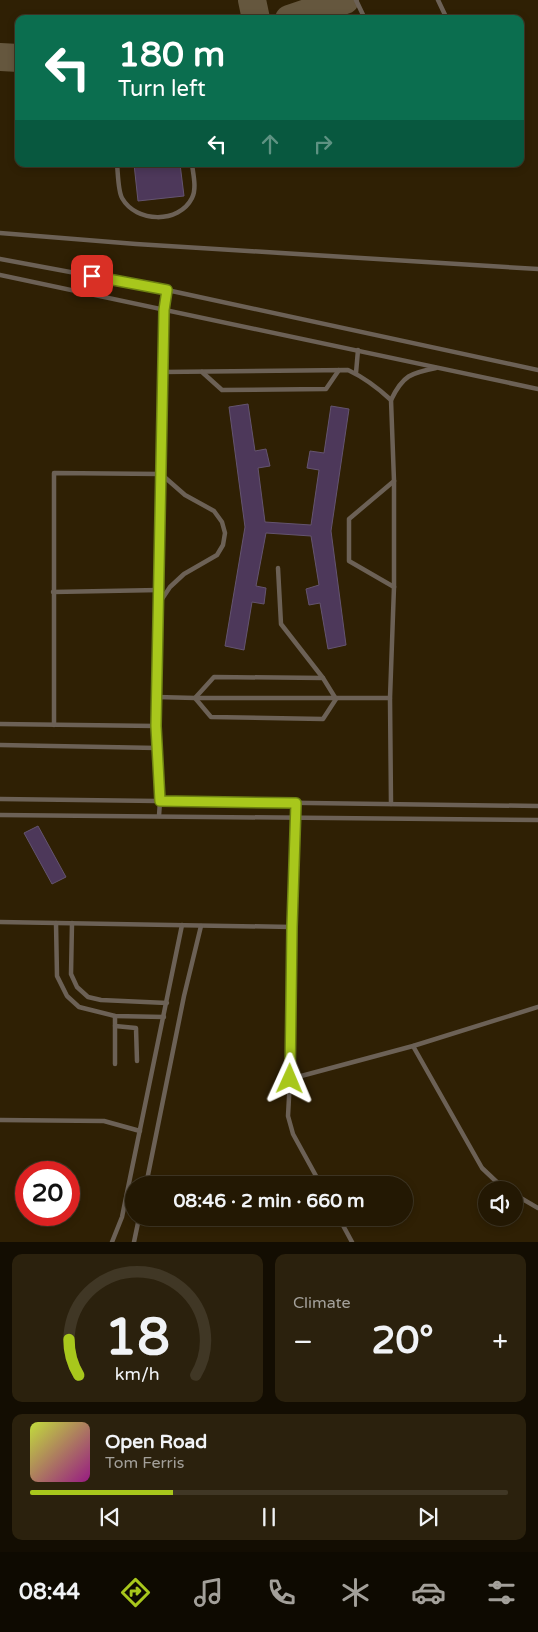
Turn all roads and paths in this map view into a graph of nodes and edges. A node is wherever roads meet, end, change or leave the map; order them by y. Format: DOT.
graph roads {
  1 [pos="356,0"];
  2 [pos="438,0"];
  3 [pos="363,15"];
  4 [pos="445,15"];
  5 [pos="117,167"];
  6 [pos="192,167"];
  7 [pos="0,233"];
  8 [pos="0,259"];
  9 [pos="538,269"];
  10 [pos="0,275"];
  11 [pos="167,290"];
  12 [pos="164,310"];
  13 [pos="358,350"];
  14 [pos="438,367"];
  15 [pos="340,370"];
  16 [pos="538,370"];
  17 [pos="162,372"];
  18 [pos="202,372"];
  19 [pos="356,373"];
  20 [pos="538,389"];
  21 [pos="391,400"];
  22 [pos="161,474"];
  23 [pos="394,481"];
  24 [pos="278,568"];
  25 [pos="394,587"];
  26 [pos="159,590"];
  27 [pos="53,592"];
  28 [pos="158,604"];
  29 [pos="323,678"];
  30 [pos="157,697"];
  31 [pos="195,698"];
  32 [pos="390,698"];
  33 [pos="336,699"];
  34 [pos="0,724"];
  35 [pos="54,725"];
  36 [pos="156,726"];
  37 [pos="0,745"];
  38 [pos="157,748"];
  39 [pos="0,799"];
  40 [pos="160,801"];
  41 [pos="296,803"];
  42 [pos="391,804"];
  43 [pos="538,806"];
  44 [pos="0,815"];
  45 [pos="159,816"];
  46 [pos="296,818"];
  47 [pos="538,820"];
  48 [pos="0,922"];
  49 [pos="56,923"];
  50 [pos="72,923"];
  51 [pos="182,925"];
  52 [pos="201,926"];
  53 [pos="292,927"];
  54 [pos="166,1003"];
  55 [pos="538,1007"];
  56 [pos="115,1016"];
  57 [pos="164,1016"];
  58 [pos="115,1026"];
  59 [pos="414,1046"];
  60 [pos="137,1061"];
  61 [pos="115,1064"];
  62 [pos="290,1079"];
  63 [pos="0,1120"];
  64 [pos="140,1131"];
  65 [pos="148,1176"];
  66 [pos="316,1176"];
  67 [pos="496,1181"];
  68 [pos="523,1199"];
  69 [pos="538,1208"];
  70 [pos="137,1226"];
  71 [pos="343,1226"];
  72 [pos="112,1242"];
  73 [pos="134,1242"];
  74 [pos="352,1242"];
  1 -- 3 [label="lane"];
  2 -- 4 [label="lane"];
  5 -- 6 [label="lane"];
  7 -- 9 [label="lane"];
  8 -- 11 [label="lane"];
  10 -- 12 [label="lane"];
  11 -- 12 [label="lane"];
  11 -- 16 [label="lane"];
  12 -- 13 [label="lane"];
  12 -- 17 [label="lane"];
  13 -- 14 [label="lane"];
  13 -- 19 [label="lane"];
  14 -- 20 [label="lane"];
  14 -- 21 [label="lane"];
  15 -- 18 [label="lane"];
  15 -- 18 [label="lane"];
  15 -- 19 [label="lane"];
  17 -- 18 [label="lane"];
  17 -- 22 [label="lane"];
  19 -- 21 [label="lane"];
  21 -- 23 [label="lane"];
  22 -- 26 [label="lane"];
  22 -- 27 [label="lane"];
  22 -- 28 [label="lane"];
  23 -- 25 [label="lane"];
  23 -- 25 [label="lane"];
  24 -- 29 [label="lane"];
  25 -- 32 [label="lane"];
  26 -- 27 [label="lane"];
  26 -- 28 [label="lane"];
  27 -- 35 [label="lane"];
  28 -- 30 [label="lane"];
  29 -- 31 [label="lane"];
  29 -- 33 [label="lane"];
  30 -- 31 [label="lane"];
  30 -- 36 [label="lane"];
  31 -- 33 [label="lane"];
  31 -- 33 [label="lane"];
  32 -- 33 [label="lane"];
  32 -- 42 [label="lane"];
  34 -- 35 [label="lane"];
  35 -- 36 [label="lane"];
  36 -- 38 [label="lane"];
  37 -- 38 [label="lane"];
  38 -- 40 [label="lane"];
  39 -- 40 [label="lane"];
  40 -- 41 [label="lane"];
  40 -- 45 [label="lane"];
  41 -- 42 [label="lane"];
  41 -- 46 [label="lane"];
  42 -- 43 [label="lane"];
  44 -- 45 [label="lane"];
  45 -- 46 [label="lane"];
  46 -- 47 [label="lane"];
  46 -- 53 [label="lane"];
  48 -- 49 [label="lane"];
  49 -- 50 [label="lane"];
  49 -- 56 [label="lane"];
  50 -- 51 [label="lane"];
  50 -- 54 [label="lane"];
  51 -- 52 [label="lane"];
  51 -- 54 [label="lane"];
  52 -- 53 [label="lane"];
  52 -- 65 [label="lane"];
  53 -- 62 [label="lane"];
  54 -- 57 [label="lane"];
  55 -- 59 [label="lane"];
  56 -- 57 [label="lane"];
  56 -- 58 [label="lane"];
  57 -- 64 [label="lane"];
  58 -- 60 [label="lane"];
  58 -- 61 [label="lane"];
  59 -- 62 [label="lane"];
  59 -- 67 [label="lane"];
  62 -- 66 [label="lane"];
  63 -- 64 [label="lane"];
  64 -- 72 [label="lane"];
  68 -- 69 [label="lane"];
  70 -- 73 [label="lane"];
  71 -- 74 [label="lane"];
}
